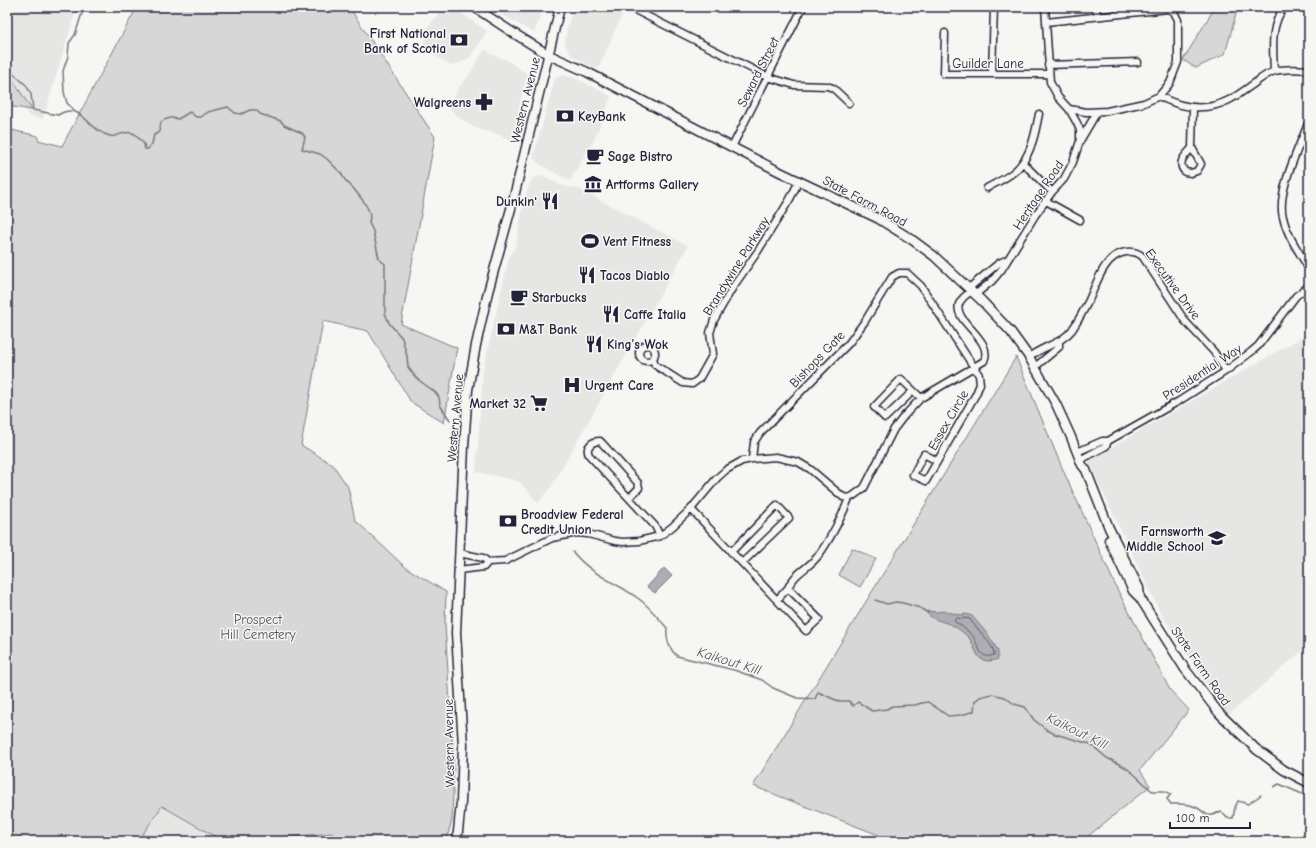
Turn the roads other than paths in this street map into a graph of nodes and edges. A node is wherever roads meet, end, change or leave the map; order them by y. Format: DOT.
graph roads {
  1 [pos="474,7"];
  2 [pos="560,7"];
  3 [pos="629,7"];
  4 [pos="994,7"];
  5 [pos="1045,7"];
  6 [pos="1095,7"];
  7 [pos="1284,7"];
  8 [pos="801,8"];
  9 [pos="1098,16"];
  10 [pos="1046,22"];
  11 [pos="945,32"];
  12 [pos="549,55"];
  13 [pos="1138,62"];
  14 [pos="1048,65"];
  15 [pos="1309,70"];
  16 [pos="1274,71"];
  17 [pos="992,74"];
  18 [pos="1049,74"];
  19 [pos="768,77"];
  20 [pos="1159,96"];
  21 [pos="849,103"];
  22 [pos="1069,108"];
  23 [pos="1193,108"];
  24 [pos="1097,112"];
  25 [pos="1039,114"];
  26 [pos="1309,121"];
  27 [pos="1080,141"];
  28 [pos="732,147"];
  29 [pos="1192,148"];
  30 [pos="1023,163"];
  31 [pos="799,180"];
  32 [pos="987,188"];
  33 [pos="1052,192"];
  34 [pos="1046,201"];
  35 [pos="1080,220"];
  36 [pos="1008,259"];
  37 [pos="1309,269"];
  38 [pos="899,273"];
  39 [pos="1309,286"];
  40 [pos="972,291"];
  41 [pos="1059,342"];
  42 [pos="1029,357"];
  43 [pos="653,359"];
  44 [pos="974,367"];
  45 [pos="1035,367"];
  46 [pos="1226,371"];
  47 [pos="913,390"];
  48 [pos="921,398"];
  49 [pos="752,459"];
  50 [pos="1079,459"];
  51 [pos="937,461"];
  52 [pos="629,498"];
  53 [pos="849,498"];
  54 [pos="691,509"];
  55 [pos="660,536"];
  56 [pos="731,552"];
  57 [pos="459,554"];
  58 [pos="488,562"];
  59 [pos="742,563"];
  60 [pos="458,570"];
  61 [pos="788,588"];
  62 [pos="777,600"];
  63 [pos="1309,783"];
  64 [pos="457,841"];
  1 -- 12 [label="main road, State Farm Road"];
  2 -- 12 [label="main road, Western Avenue"];
  3 -- 19 [label="street"];
  4 -- 17 [label="street"];
  5 -- 10 [label="street, Heritage Road"];
  6 -- 9 [label="street"];
  7 -- 16 [label="street"];
  8 -- 19 [label="street, Seward Street"];
  9 -- 10 [label="street"];
  9 -- 20 [label="street"];
  10 -- 14 [label="street, Heritage Road"];
  11 -- 17 [label="street, Guilder Lane"];
  12 -- 28 [label="main road, State Farm Road"];
  12 -- 57 [label="main road, Western Avenue"];
  13 -- 14 [label="street"];
  14 -- 18 [label="street, Heritage Road"];
  15 -- 16 [label="street"];
  16 -- 23 [label="street"];
  17 -- 18 [label="street, Guilder Lane"];
  18 -- 22 [label="street, Heritage Road"];
  19 -- 21 [label="street"];
  19 -- 28 [label="street, Seward Street"];
  20 -- 23 [label="street"];
  20 -- 24 [label="street"];
  22 -- 24 [label="street"];
  22 -- 27 [label="street, Heritage Road"];
  23 -- 29 [label="street"];
  24 -- 27 [label="street, Heritage Road"];
  25 -- 30 [label="street"];
  26 -- 37 [label="street"];
  27 -- 33 [label="street, Heritage Road"];
  28 -- 31 [label="main road, State Farm Road"];
  30 -- 32 [label="street"];
  30 -- 33 [label="street"];
  31 -- 40 [label="main road, State Farm Road"];
  31 -- 43 [label="street, Brandywine Parkway"];
  33 -- 34 [label="street, Heritage Road"];
  34 -- 35 [label="street"];
  34 -- 36 [label="street, Heritage Road"];
  36 -- 40 [label="street, Heritage Road"];
  36 -- 40 [label="street, Heritage Road"];
  38 -- 44 [label="street, Essex Circle"];
  38 -- 49 [label="street, Bishops Gate"];
  39 -- 46 [label="street, Presidential Way"];
  40 -- 42 [label="main road, State Farm Road"];
  40 -- 44 [label="street"];
  41 -- 42 [label="street, Executive Drive"];
  41 -- 45 [label="street, Executive Drive"];
  41 -- 46 [label="street, Executive Drive"];
  42 -- 45 [label="main road, State Farm Road"];
  44 -- 48 [label="street"];
  44 -- 51 [label="street, Essex Circle"];
  45 -- 50 [label="main road, State Farm Road"];
  46 -- 50 [label="street, Presidential Way"];
  47 -- 47 [label="street"];
  47 -- 48 [label="street"];
  48 -- 53 [label="street"];
  49 -- 53 [label="street"];
  49 -- 54 [label="street"];
  50 -- 63 [label="main road, State Farm Road"];
  51 -- 51 [label="street, Essex Circle"];
  52 -- 52 [label="street"];
  52 -- 55 [label="street"];
  53 -- 61 [label="street"];
  54 -- 55 [label="street"];
  54 -- 56 [label="street"];
  55 -- 58 [label="street"];
  56 -- 59 [label="street"];
  56 -- 59 [label="street"];
  57 -- 58 [label="street"];
  57 -- 60 [label="main road, Western Avenue"];
  58 -- 60 [label="street"];
  59 -- 62 [label="street"];
  60 -- 64 [label="main road, Western Avenue"];
  61 -- 62 [label="street"];
  61 -- 62 [label="street"];
}
